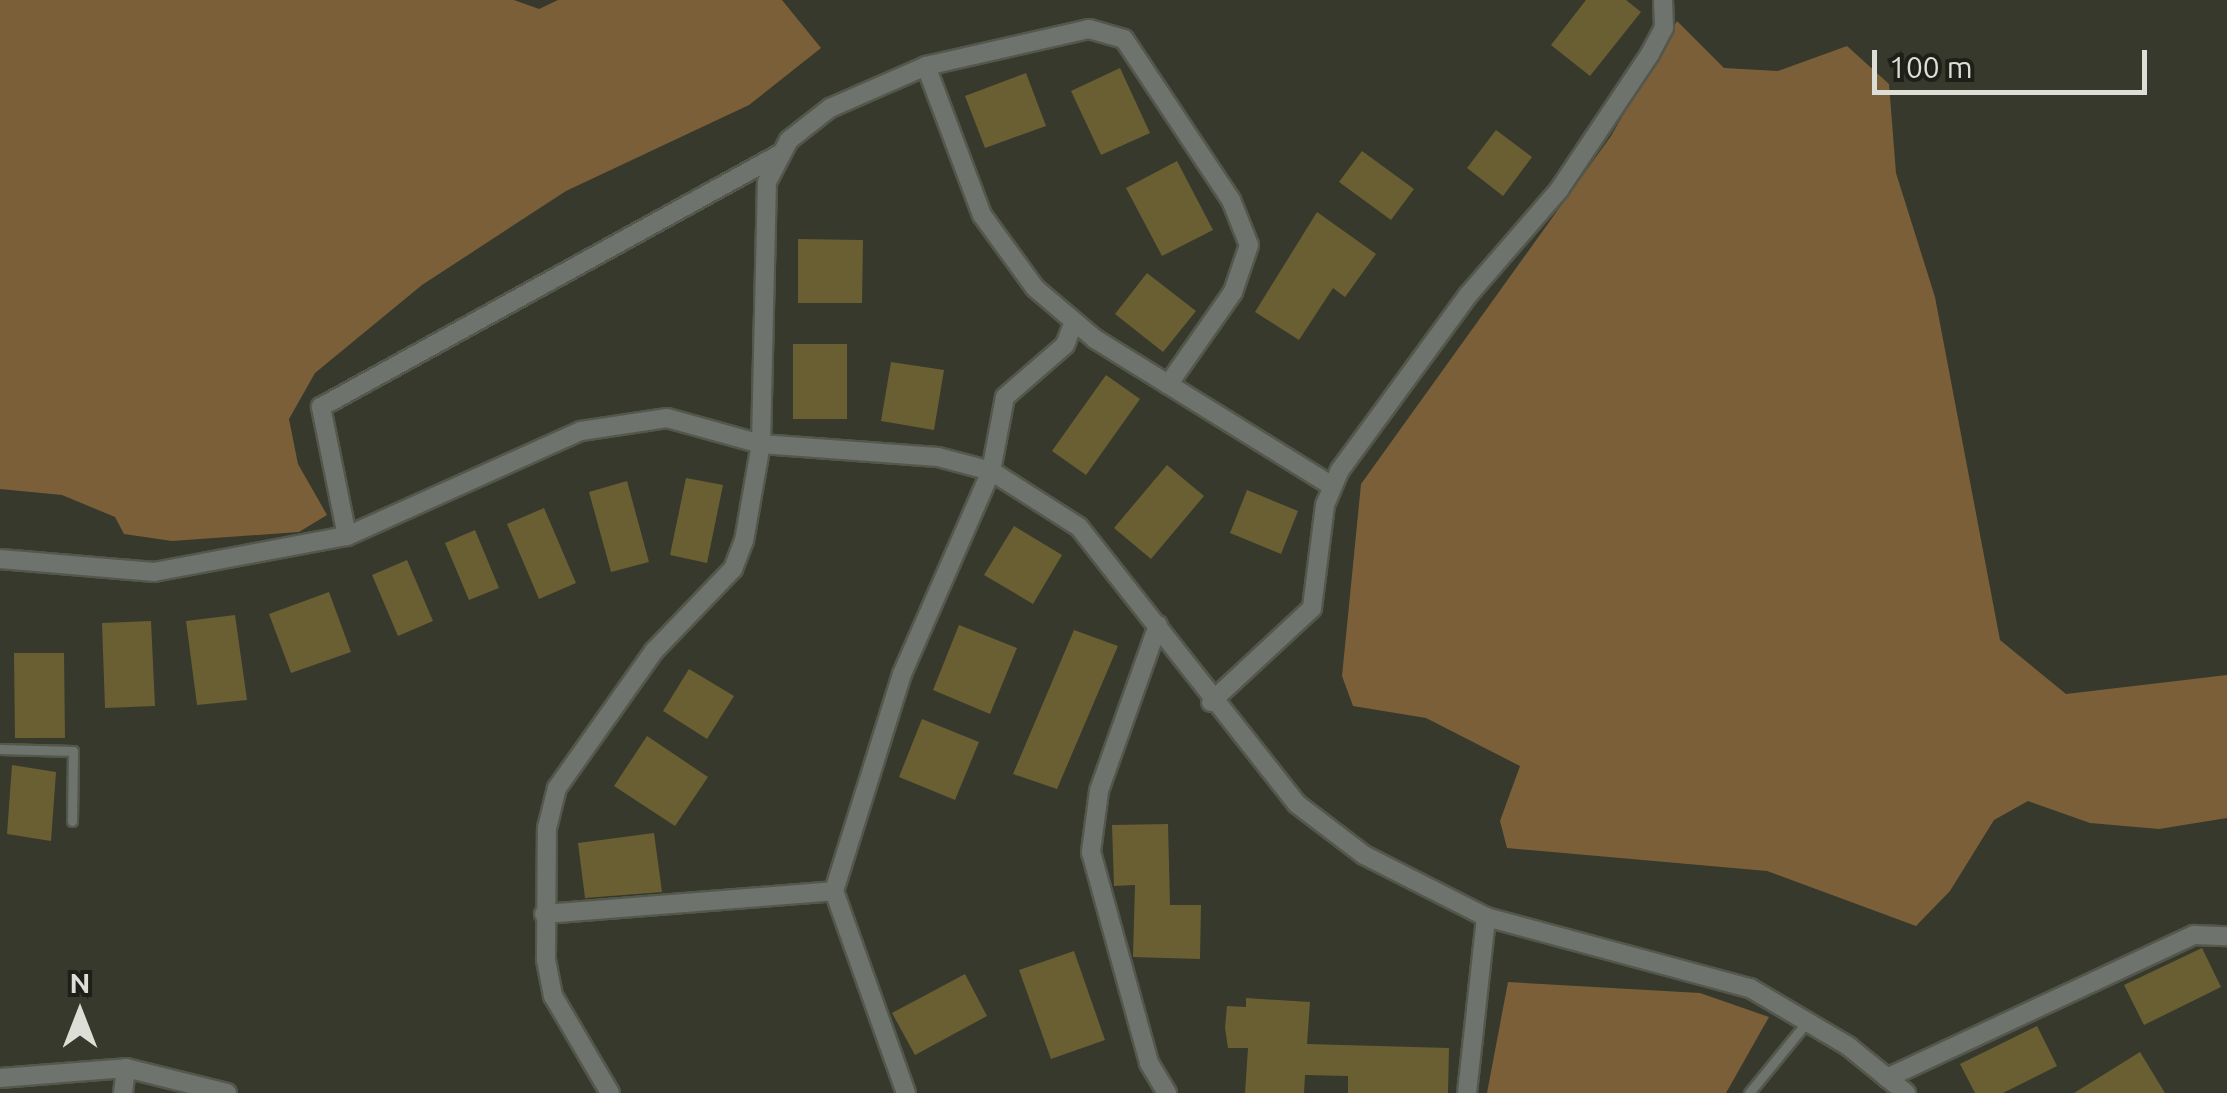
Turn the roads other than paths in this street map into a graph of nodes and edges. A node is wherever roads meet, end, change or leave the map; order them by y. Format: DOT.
graph roads {
  1 [pos="1664,0"];
  2 [pos="926,66"];
  3 [pos="780,153"];
  4 [pos="1073,324"];
  5 [pos="1168,385"];
  6 [pos="760,444"];
  7 [pos="991,471"];
  8 [pos="1332,486"];
  9 [pos="347,536"];
  10 [pos="0,559"];
  11 [pos="1158,625"];
  12 [pos="1210,702"];
  13 [pos="0,749"];
  14 [pos="72,822"];
  15 [pos="834,891"];
  16 [pos="544,914"];
  17 [pos="1486,916"];
  18 [pos="2227,936"];
  19 [pos="1807,1022"];
  20 [pos="126,1068"];
  21 [pos="0,1078"];
  22 [pos="1887,1078"];
  23 [pos="123,1093"];
  24 [pos="227,1093"];
  25 [pos="610,1093"];
  26 [pos="906,1093"];
  27 [pos="1167,1093"];
  28 [pos="1467,1093"];
  29 [pos="1749,1093"];
  30 [pos="1906,1093"];
  1 -- 8 [label="street"];
  2 -- 3 [label="street"];
  2 -- 4 [label="street"];
  2 -- 5 [label="street"];
  3 -- 6 [label="street"];
  3 -- 9 [label="street"];
  4 -- 5 [label="street"];
  4 -- 7 [label="street"];
  5 -- 8 [label="street"];
  6 -- 7 [label="street"];
  6 -- 9 [label="street"];
  6 -- 16 [label="street"];
  7 -- 11 [label="street"];
  7 -- 15 [label="street"];
  8 -- 12 [label="street"];
  9 -- 10 [label="street"];
  11 -- 12 [label="street"];
  11 -- 27 [label="street"];
  12 -- 17 [label="street"];
  13 -- 14 [label="lane"];
  15 -- 16 [label="street"];
  15 -- 26 [label="street"];
  16 -- 25 [label="street"];
  17 -- 19 [label="street"];
  17 -- 28 [label="street"];
  18 -- 22 [label="street"];
  19 -- 22 [label="street"];
  19 -- 29 [label="lane"];
  20 -- 21 [label="street"];
  20 -- 23 [label="street"];
  20 -- 24 [label="street"];
  22 -- 30 [label="street"];
}
